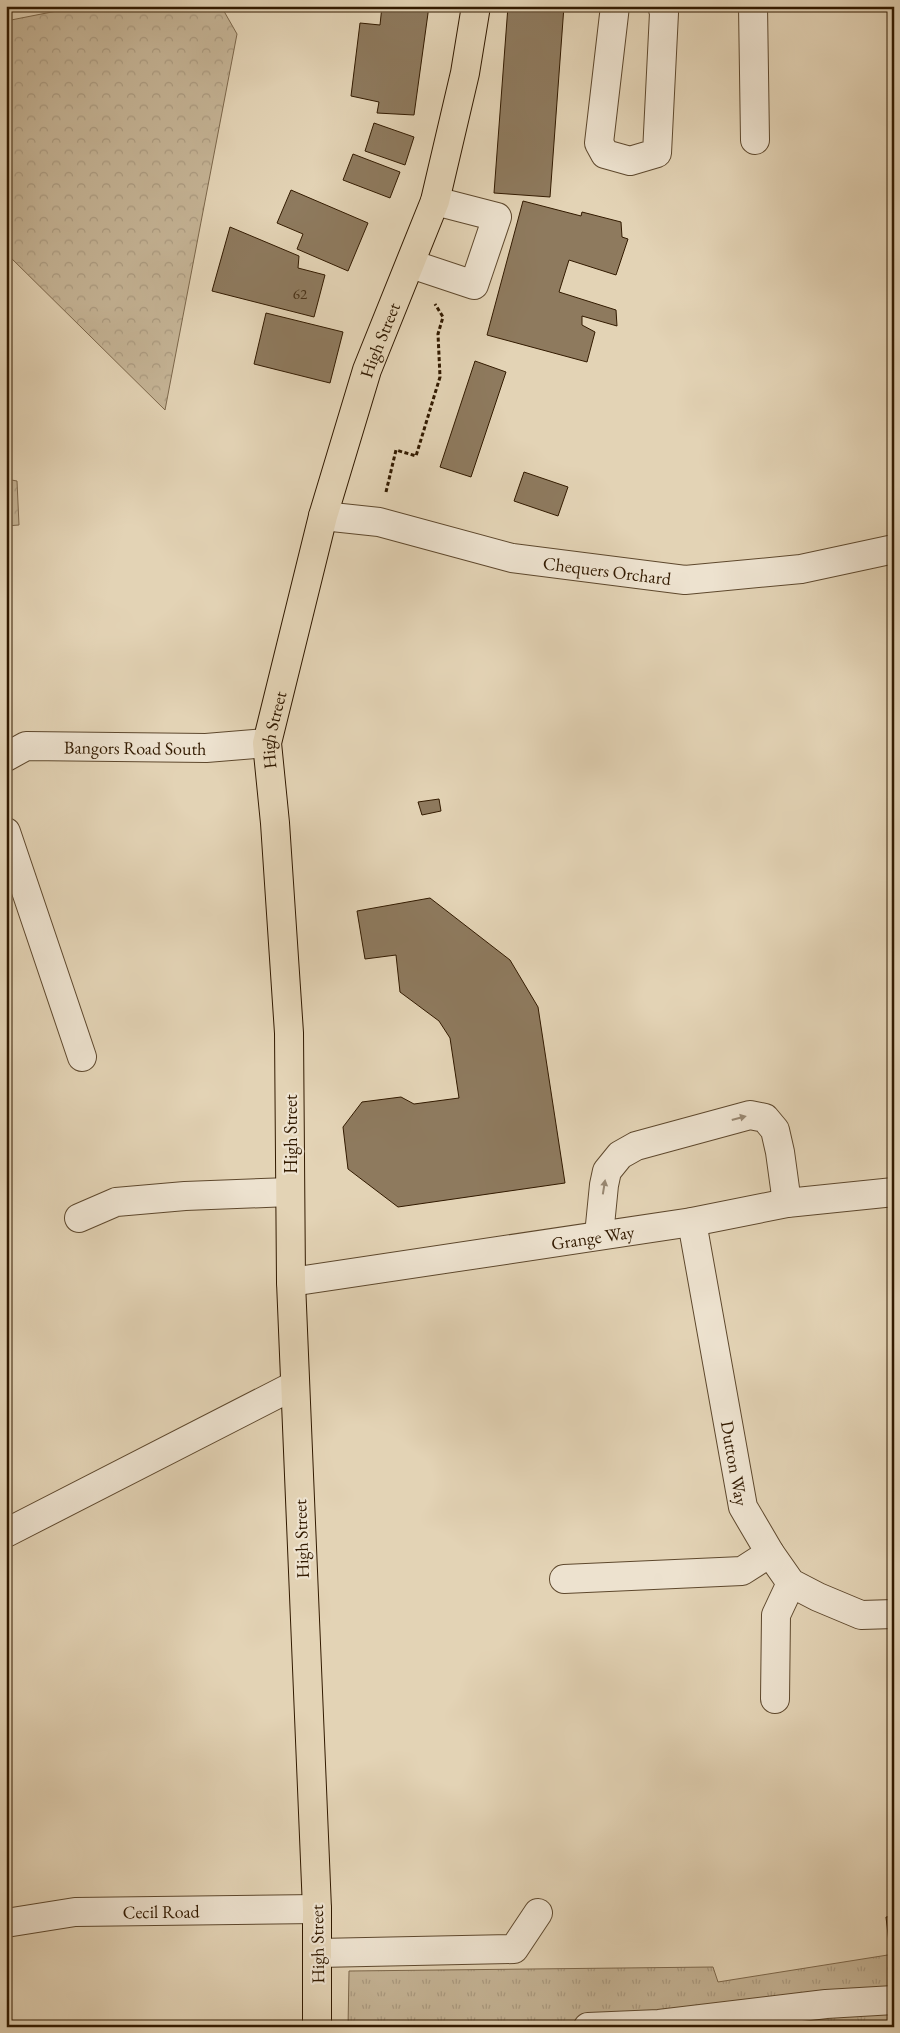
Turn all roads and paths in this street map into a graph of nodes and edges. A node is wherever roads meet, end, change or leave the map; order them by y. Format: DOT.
graph roads {
  1 [pos="476,6"];
  2 [pos="615,6"];
  3 [pos="662,6"];
  4 [pos="752,6"];
  5 [pos="755,140"];
  6 [pos="435,201"];
  7 [pos="411,264"];
  8 [pos="443,318"];
  9 [pos="323,516"];
  10 [pos="379,522"];
  11 [pos="894,549"];
  12 [pos="267,743"];
  13 [pos="6,757"];
  14 [pos="6,832"];
  15 [pos="82,1057"];
  16 [pos="290,1192"];
  17 [pos="894,1192"];
  18 [pos="786,1203"];
  19 [pos="79,1218"];
  20 [pos="692,1222"];
  21 [pos="599,1236"];
  22 [pos="290,1282"];
  23 [pos="295,1385"];
  24 [pos="6,1532"];
  25 [pos="770,1553"];
  26 [pos="564,1579"];
  27 [pos="791,1583"];
  28 [pos="894,1614"];
  29 [pos="775,1698"];
  30 [pos="317,1910"];
  31 [pos="538,1913"];
  32 [pos="6,1922"];
  33 [pos="318,1952"];
  34 [pos="894,2000"];
  35 [pos="317,2027"];
  36 [pos="588,2027"];
  1 -- 6 [label="main road, High Street"];
  2 -- 3 [label="street"];
  4 -- 5 [label="street"];
  6 -- 7 [label="main road, High Street"];
  6 -- 7 [label="street"];
  7 -- 9 [label="main road, High Street"];
  8 -- 10 [label="path"];
  9 -- 10 [label="street, Chequers Orchard"];
  9 -- 12 [label="main road, High Street"];
  10 -- 11 [label="street, Chequers Orchard"];
  12 -- 13 [label="street, Bangors Road South"];
  12 -- 16 [label="main road, High Street"];
  14 -- 15 [label="street"];
  16 -- 19 [label="street"];
  16 -- 22 [label="main road, High Street"];
  17 -- 18 [label="street, Grange Way"];
  18 -- 20 [label="street, Grange Way"];
  21 -- 18 [label="street, one-way"];
  20 -- 21 [label="street, Grange Way"];
  20 -- 25 [label="street, Dutton Way"];
  21 -- 22 [label="street, Grange Way"];
  22 -- 23 [label="main road, High Street"];
  23 -- 24 [label="street"];
  23 -- 30 [label="main road, High Street"];
  25 -- 26 [label="street"];
  25 -- 27 [label="street, Dutton Way"];
  27 -- 28 [label="street, Dutton Way"];
  27 -- 29 [label="street"];
  30 -- 32 [label="street, Cecil Road"];
  30 -- 33 [label="main road, High Street"];
  31 -- 33 [label="street"];
  33 -- 35 [label="main road, High Street"];
  34 -- 36 [label="street"];
}
